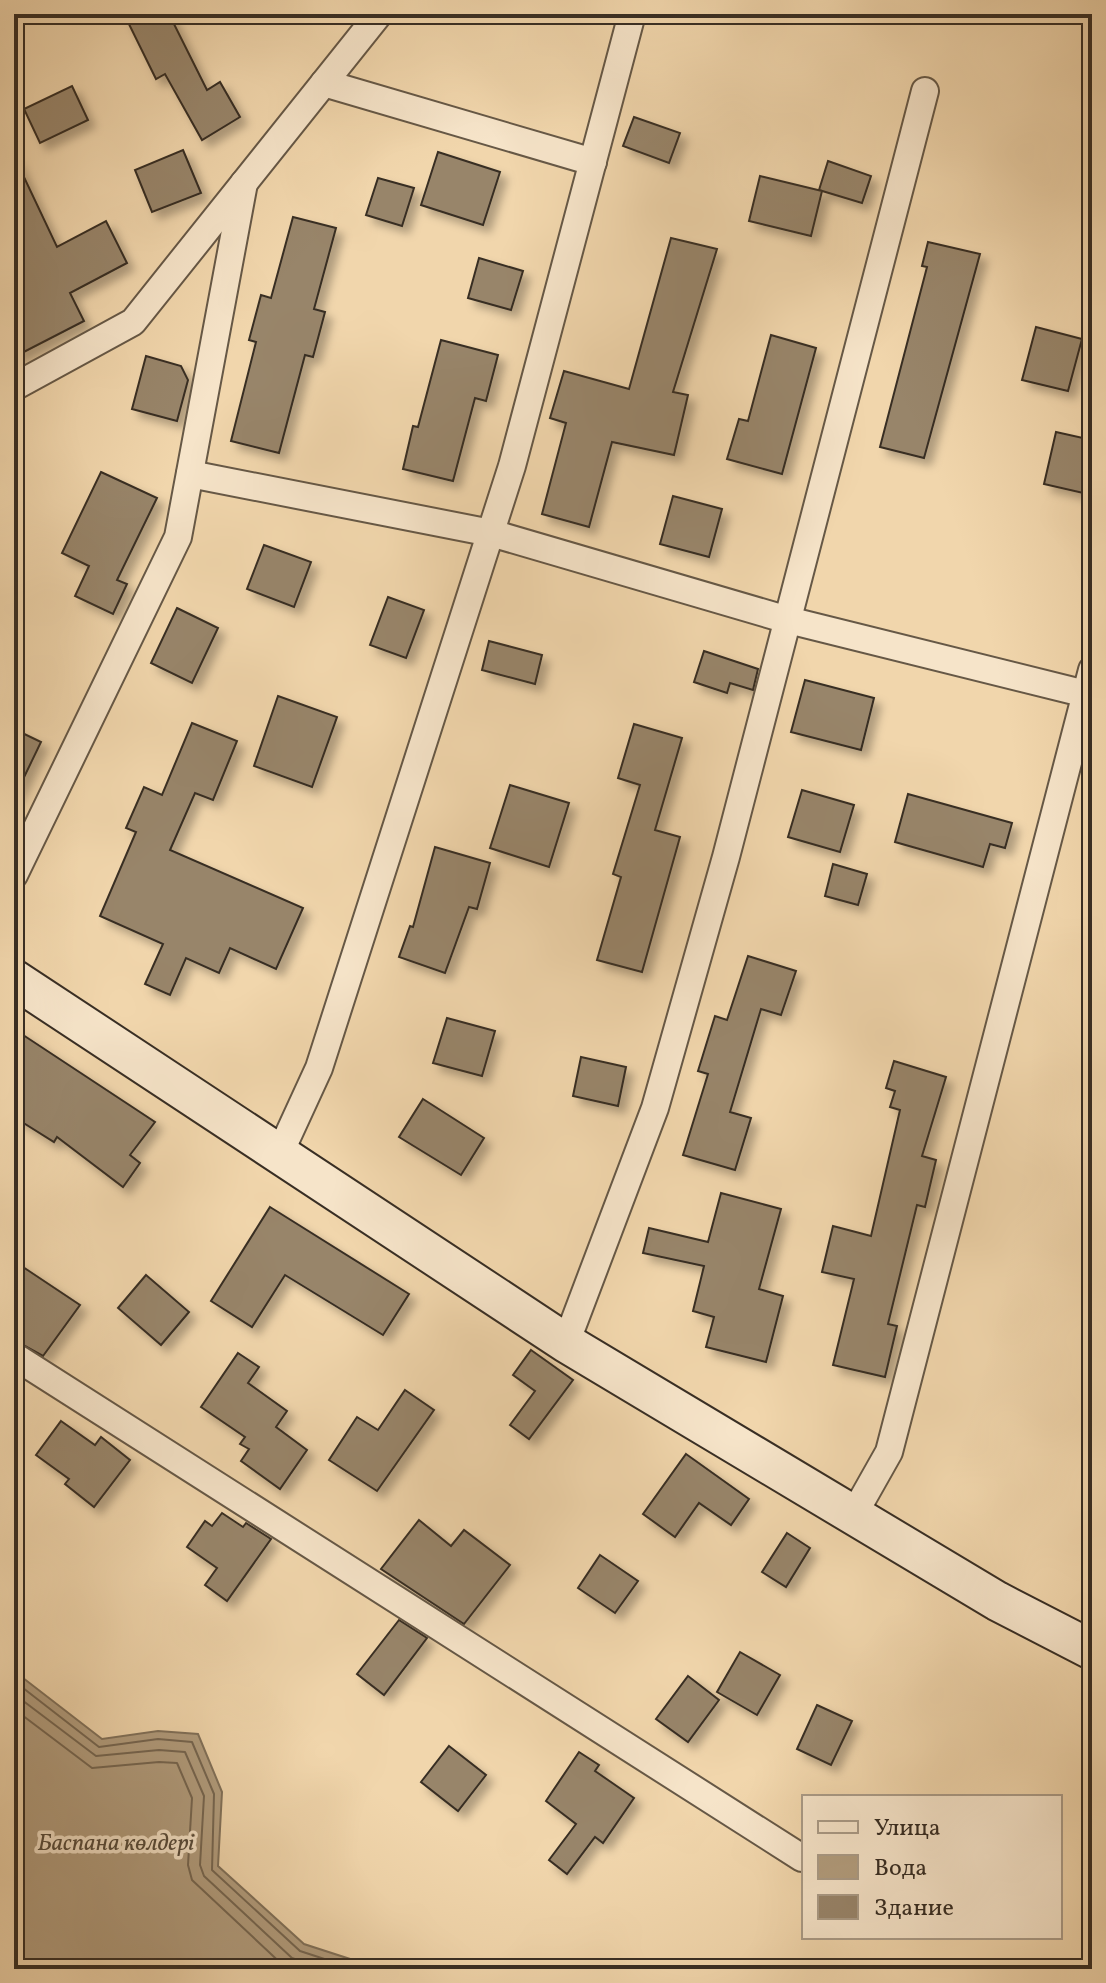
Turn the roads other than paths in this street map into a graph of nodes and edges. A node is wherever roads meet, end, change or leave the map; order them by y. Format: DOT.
graph roads {
  1 [pos="379,14"];
  2 [pos="632,14"];
  3 [pos="324,83"];
  4 [pos="925,91"];
  5 [pos="593,162"];
  6 [pos="244,183"];
  7 [pos="14,387"];
  8 [pos="190,474"];
  9 [pos="491,533"];
  10 [pos="788,620"];
  11 [pos="1089,682"];
  12 [pos="14,875"];
  13 [pos="14,979"];
  14 [pos="279,1155"];
  15 [pos="566,1343"];
  16 [pos="14,1356"];
  17 [pos="854,1514"];
  18 [pos="1092,1650"];
  19 [pos="802,1858"];
  1 -- 3 [label="street"];
  2 -- 5 [label="street"];
  3 -- 5 [label="street"];
  3 -- 6 [label="street"];
  4 -- 10 [label="street"];
  5 -- 9 [label="street"];
  6 -- 7 [label="street"];
  6 -- 8 [label="street"];
  8 -- 9 [label="street"];
  8 -- 12 [label="street"];
  9 -- 10 [label="street"];
  9 -- 14 [label="street"];
  10 -- 11 [label="street"];
  10 -- 15 [label="street"];
  11 -- 17 [label="street"];
  13 -- 14 [label="main road"];
  14 -- 15 [label="main road"];
  15 -- 17 [label="main road"];
  16 -- 19 [label="street"];
  17 -- 18 [label="main road"];
}
